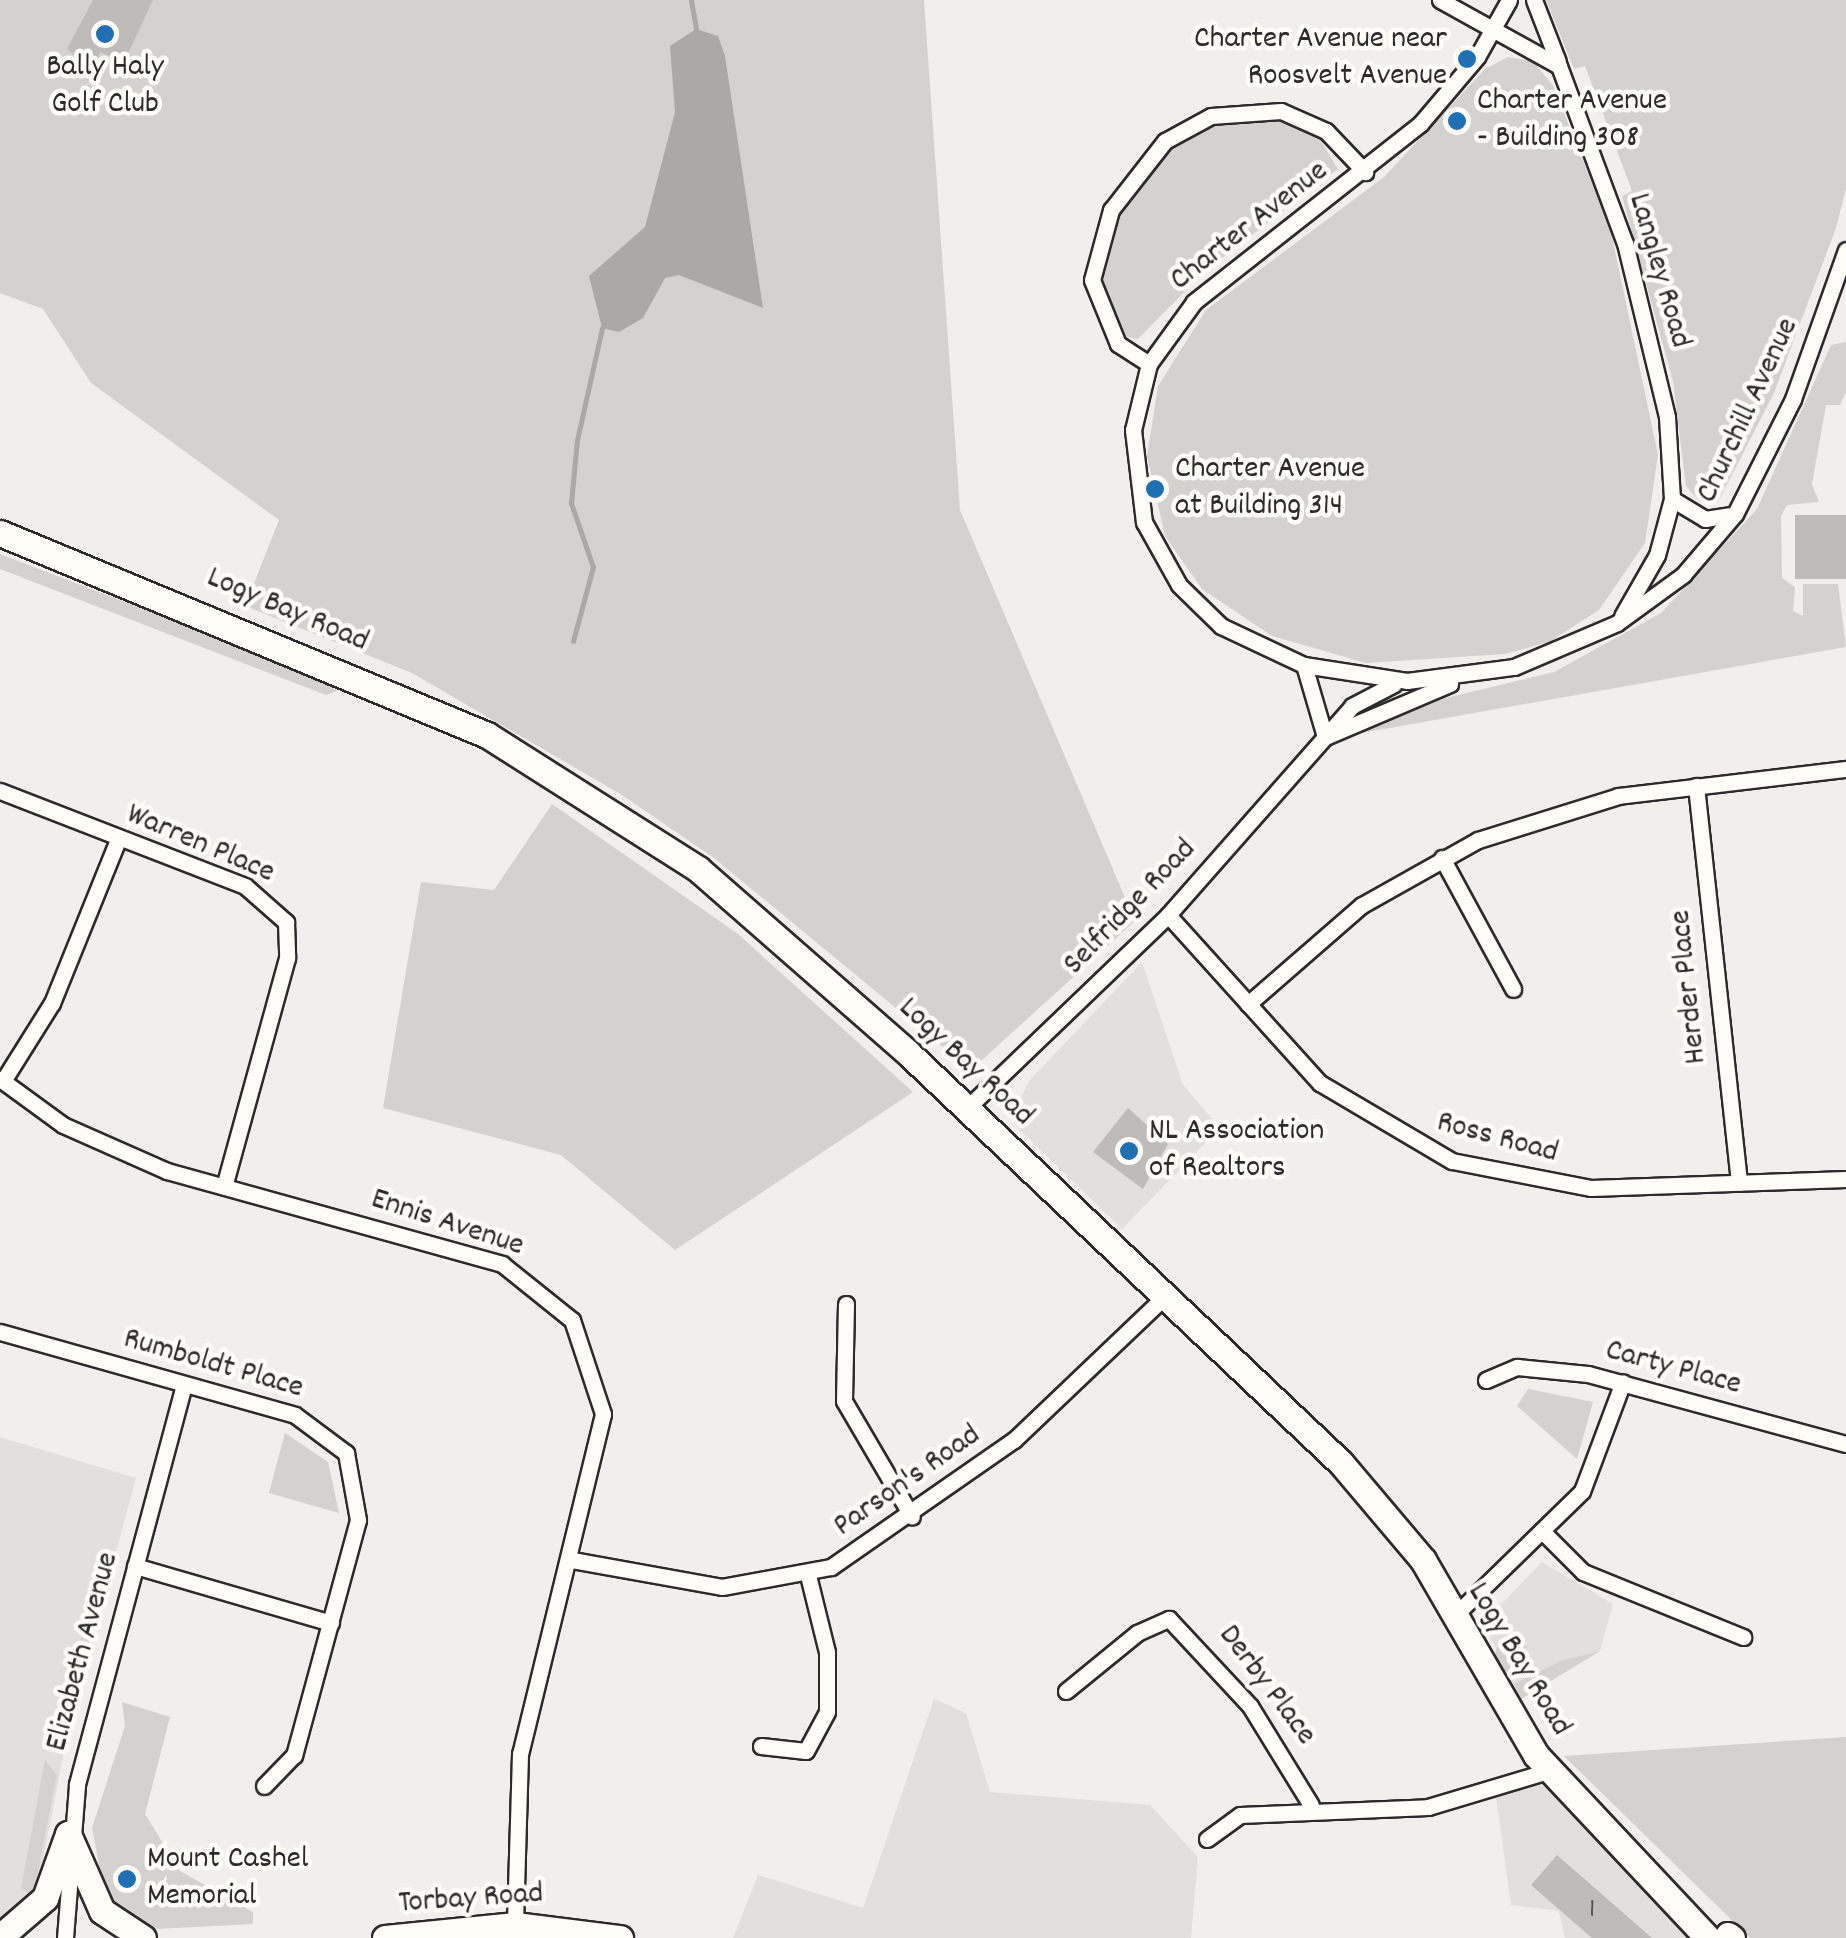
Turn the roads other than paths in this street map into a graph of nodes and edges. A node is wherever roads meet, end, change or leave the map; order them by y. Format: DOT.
graph roads {
  1 [pos="1440,0"];
  2 [pos="1509,0"];
  3 [pos="1534,0"];
  4 [pos="1496,26"];
  5 [pos="1560,66"];
  6 [pos="1365,172"];
  7 [pos="1846,250"];
  8 [pos="1149,364"];
  9 [pos="1672,499"];
  10 [pos="1735,514"];
  11 [pos="0,534"];
  12 [pos="1617,623"];
  13 [pos="1304,665"];
  14 [pos="1462,679"];
  15 [pos="1407,681"];
  16 [pos="1325,737"];
  17 [pos="1846,770"];
  18 [pos="1696,786"];
  19 [pos="0,791"];
  20 [pos="118,840"];
  21 [pos="1442,858"];
  22 [pos="1168,915"];
  23 [pos="1512,989"];
  24 [pos="1248,1004"];
  25 [pos="1,1080"];
  26 [pos="966,1109"];
  27 [pos="1846,1179"];
  28 [pos="1739,1183"];
  29 [pos="224,1186"];
  30 [pos="1163,1298"];
  31 [pos="846,1304"];
  32 [pos="0,1332"];
  33 [pos="1486,1380"];
  34 [pos="1624,1382"];
  35 [pos="184,1385"];
  36 [pos="1846,1444"];
  37 [pos="912,1517"];
  38 [pos="1542,1531"];
  39 [pos="572,1560"];
  40 [pos="135,1566"];
  41 [pos="808,1575"];
  42 [pos="1453,1617"];
  43 [pos="331,1623"];
  44 [pos="1743,1636"];
  45 [pos="1066,1692"];
  46 [pos="760,1746"];
  47 [pos="1548,1771"];
  48 [pos="264,1786"];
  49 [pos="1311,1805"];
  50 [pos="68,1834"];
  51 [pos="1207,1839"];
  52 [pos="514,1924"];
  53 [pos="1716,1935"];
  54 [pos="0,1936"];
  55 [pos="65,1938"];
  56 [pos="143,1938"];
  57 [pos="384,1938"];
  58 [pos="620,1938"];
  1 -- 4 [label="street"];
  2 -- 4 [label="street, Charter Avenue"];
  3 -- 5 [label="street, Langley Road"];
  4 -- 5 [label="street"];
  4 -- 6 [label="street, Charter Avenue"];
  5 -- 9 [label="street, Langley Road"];
  6 -- 8 [label="street, Charter Avenue"];
  6 -- 8 [label="street"];
  7 -- 10 [label="street, Churchill Avenue"];
  8 -- 13 [label="street, Charter Avenue"];
  9 -- 10 [label="street"];
  9 -- 12 [label="street, Langley Road"];
  10 -- 12 [label="street, Churchill Avenue"];
  11 -- 26 [label="main road, Logy Bay Road"];
  12 -- 14 [label="street, Churchill Avenue"];
  13 -- 15 [label="street, Charter Avenue"];
  13 -- 16 [label="street"];
  14 -- 15 [label="street, Charter Avenue"];
  14 -- 16 [label="street, Selfridge Road"];
  15 -- 16 [label="street, Selfridge Road"];
  16 -- 22 [label="street, Selfridge Road"];
  17 -- 18 [label="street"];
  18 -- 21 [label="street"];
  18 -- 28 [label="street, Herder Place"];
  19 -- 20 [label="street, Warren Place"];
  20 -- 25 [label="street"];
  20 -- 29 [label="street, Warren Place"];
  21 -- 23 [label="street"];
  21 -- 24 [label="street"];
  22 -- 24 [label="street, Ross Road"];
  22 -- 26 [label="street, Selfridge Road"];
  24 -- 28 [label="street, Ross Road"];
  25 -- 29 [label="street, Ennis Avenue"];
  26 -- 30 [label="main road, Logy Bay Road"];
  27 -- 28 [label="street, Ross Road"];
  29 -- 39 [label="street, Ennis Avenue"];
  30 -- 37 [label="street, Parson's Road"];
  30 -- 42 [label="main road, Logy Bay Road"];
  31 -- 37 [label="street"];
  32 -- 35 [label="street, Rumboldt Place"];
  33 -- 34 [label="street, Carty Place"];
  34 -- 36 [label="street, Carty Place"];
  34 -- 38 [label="street"];
  35 -- 40 [label="street, Elizabeth Avenue"];
  35 -- 43 [label="street, Rumboldt Place"];
  37 -- 41 [label="street, Parson's Road"];
  38 -- 42 [label="street"];
  38 -- 44 [label="street"];
  39 -- 41 [label="street, Parson's Road"];
  39 -- 52 [label="street, Ennis Avenue"];
  40 -- 43 [label="street"];
  40 -- 50 [label="street, Elizabeth Avenue"];
  41 -- 46 [label="street"];
  42 -- 47 [label="main road, Logy Bay Road"];
  43 -- 48 [label="street, Rumboldt Place"];
  45 -- 49 [label="street, Derby Place"];
  47 -- 49 [label="street"];
  47 -- 53 [label="main road, Logy Bay Road"];
  49 -- 51 [label="street"];
  50 -- 54 [label="main road"];
  50 -- 55 [label="street, Elizabeth Avenue"];
  50 -- 56 [label="main road"];
  52 -- 57 [label="main road, Torbay Road"];
  52 -- 58 [label="main road, Torbay Road"];
}
